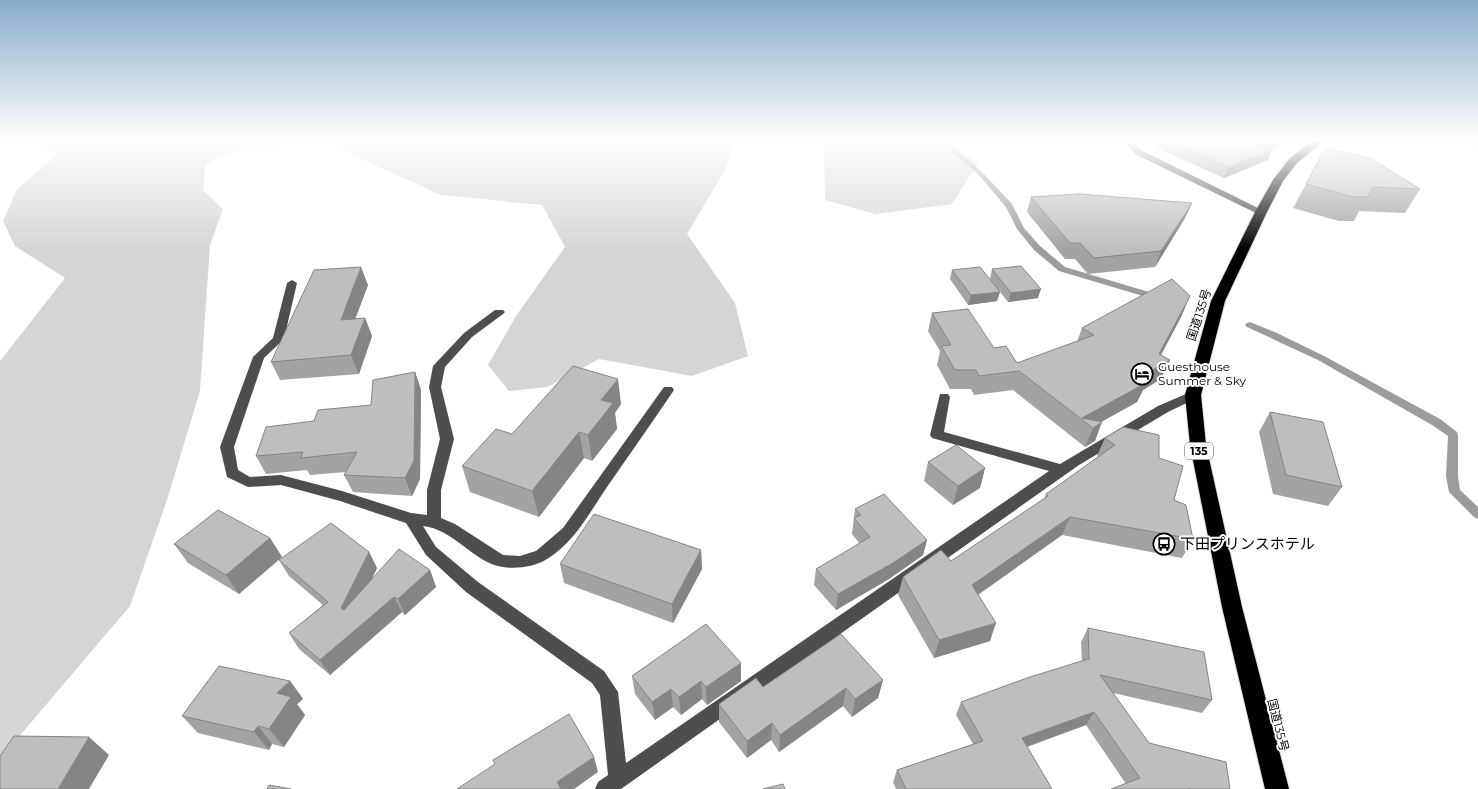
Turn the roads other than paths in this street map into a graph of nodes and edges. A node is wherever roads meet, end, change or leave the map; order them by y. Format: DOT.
graph roads {
  1 [pos="1187,177"];
  2 [pos="1281,177"];
  3 [pos="1261,212"];
  4 [pos="292,283"];
  5 [pos="499,312"];
  6 [pos="668,390"];
  7 [pos="1193,395"];
  8 [pos="944,397"];
  9 [pos="1063,470"];
  10 [pos="411,519"];
  11 [pos="434,521"];
  12 [pos="608,787"];
  13 [pos="1277,789"];
  1 -- 3 [label="street"];
  2 -- 3 [label="highway, 国道135号 / 135"];
  3 -- 7 [label="highway, 国道135号 / 135"];
  4 -- 10 [label="street"];
  5 -- 11 [label="street"];
  6 -- 11 [label="street"];
  7 -- 9 [label="street"];
  7 -- 13 [label="highway, 国道135号 / 135"];
  8 -- 9 [label="street"];
  9 -- 12 [label="street"];
  10 -- 11 [label="street"];
  10 -- 12 [label="street"];
}
